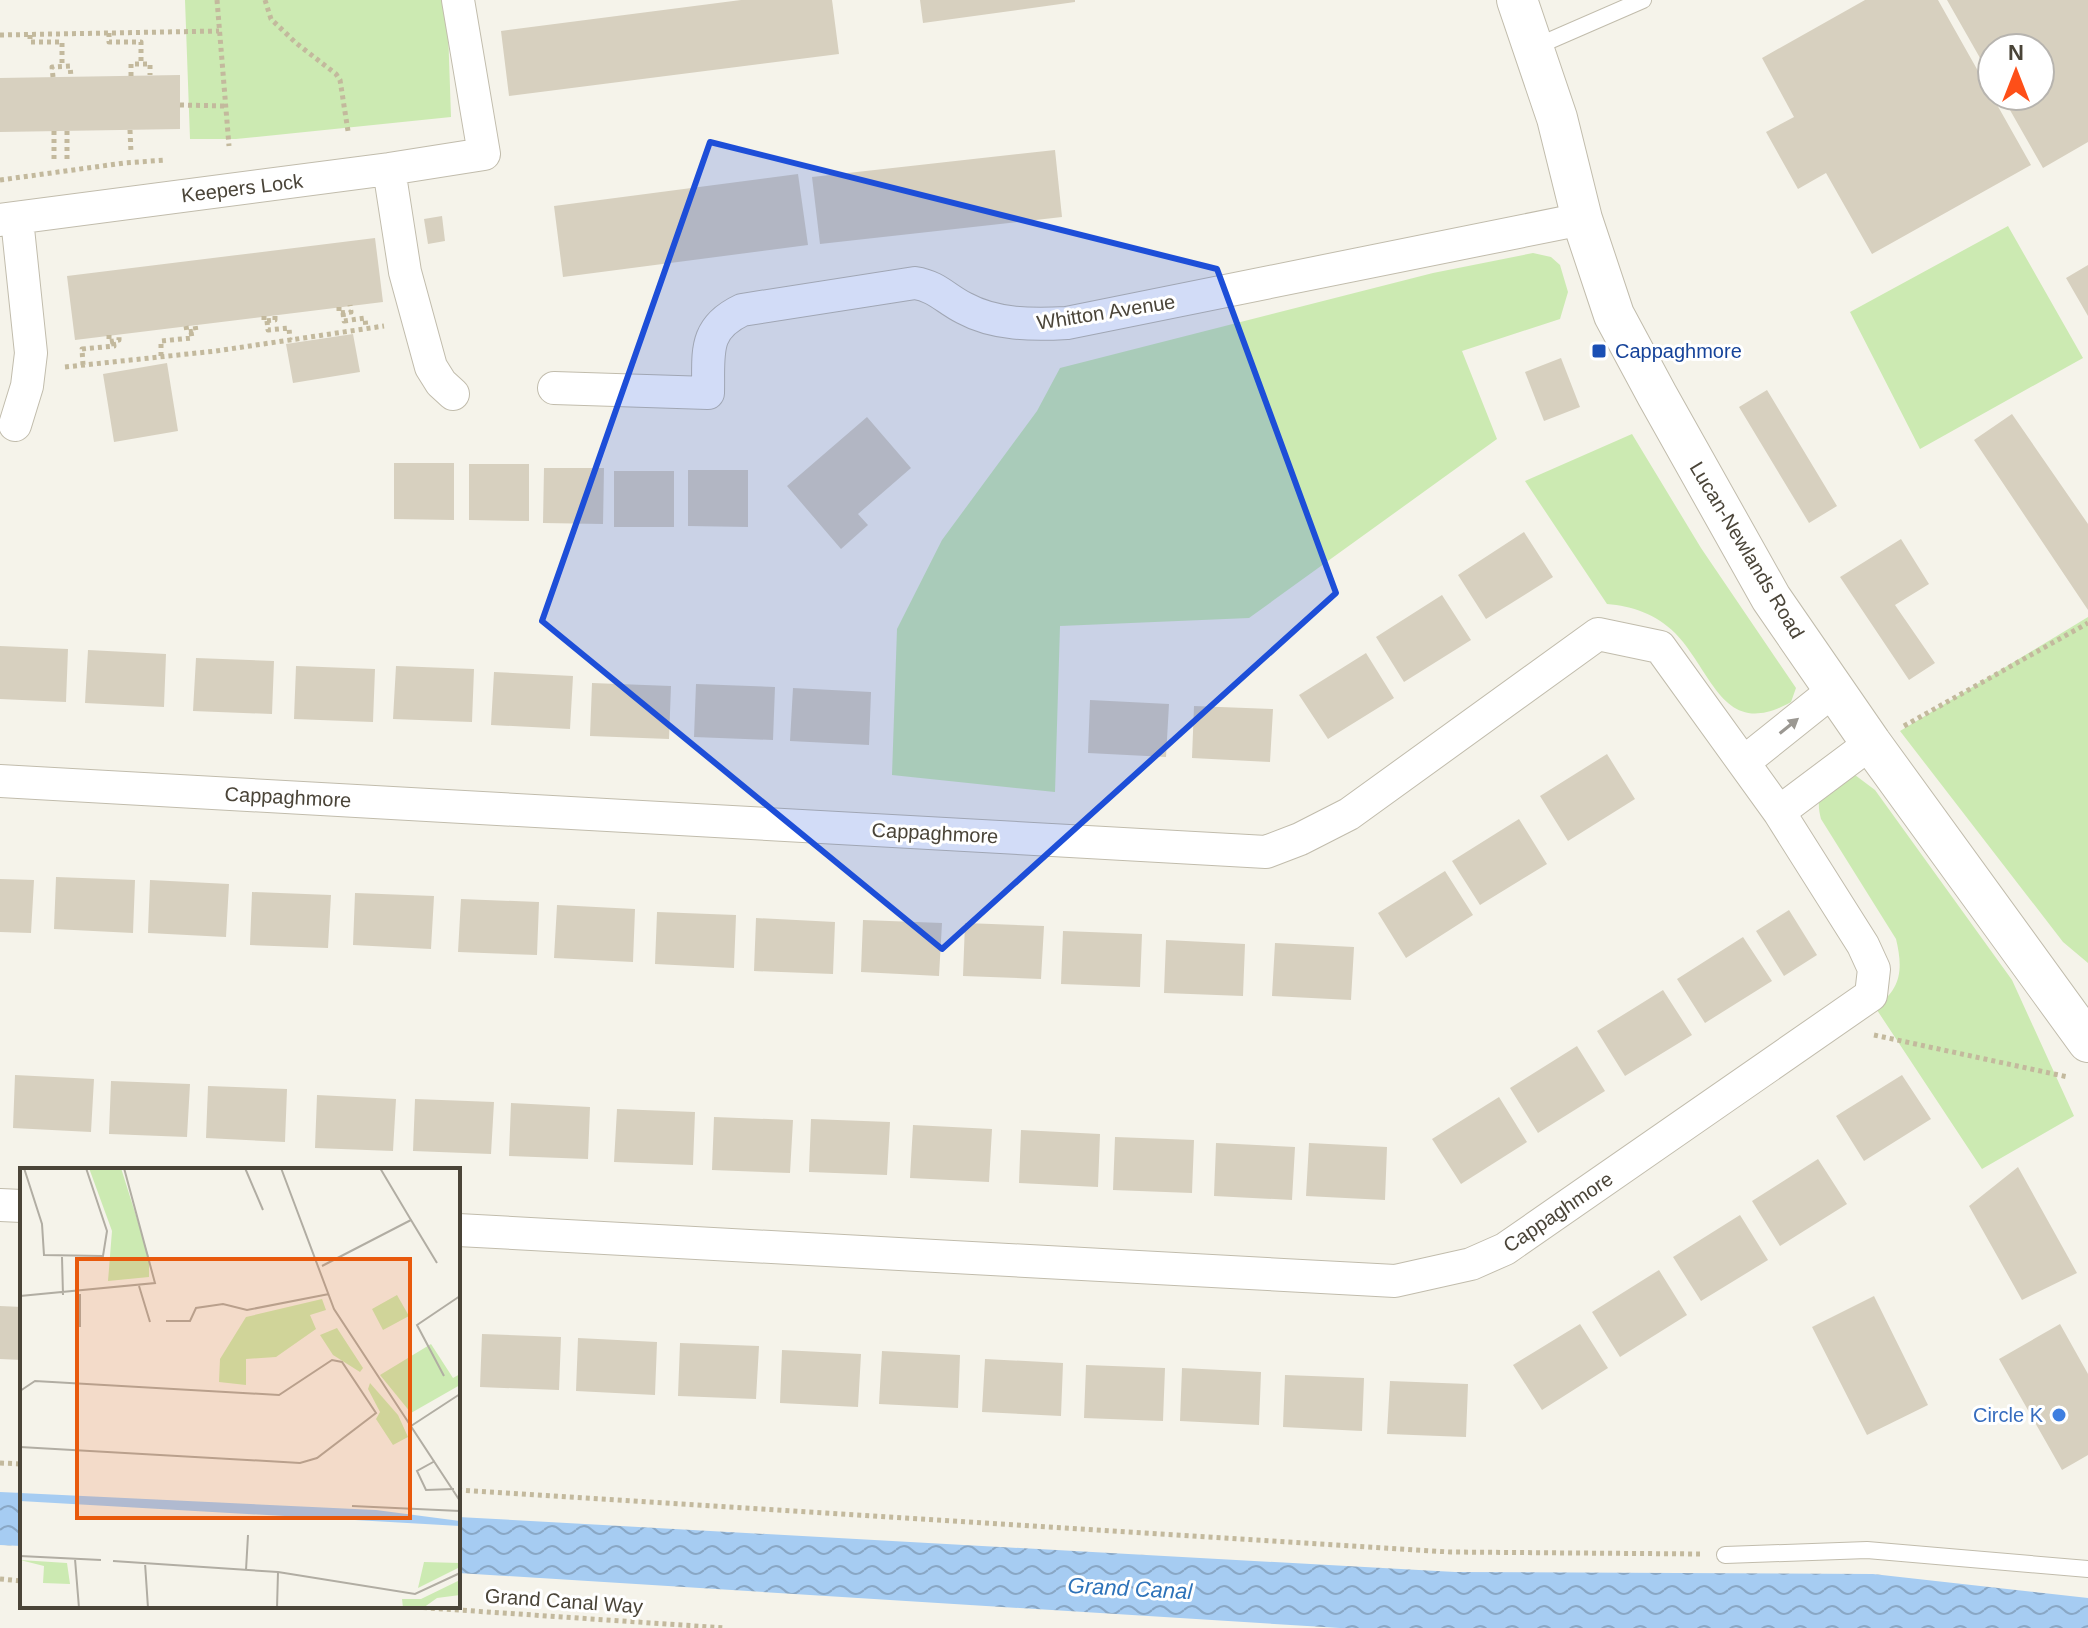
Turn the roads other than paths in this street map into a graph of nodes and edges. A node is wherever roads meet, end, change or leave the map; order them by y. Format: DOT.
graph roads {
  1 [pos="458,0"];
  2 [pos="1517,0"];
  3 [pos="1643,0"];
  4 [pos="1535,47"];
  5 [pos="389,169"];
  6 [pos="9,219"];
  7 [pos="1582,219"];
  8 [pos="554,388"];
  9 [pos="453,394"];
  10 [pos="15,425"];
  11 [pos="1834,690"];
  12 [pos="1883,738"];
  13 [pos="1744,762"];
  14 [pos="0,781"];
  15 [pos="1779,812"];
  16 [pos="2080,1060"];
  17 [pos="0,1205"];
  18 [pos="20,1206"];
  19 [pos="460,1230"];
  20 [pos="1725,1555"];
  21 [pos="2088,1569"];
  1 -- 5 [label="street, Keepers Lock"];
  2 -- 4 [label="street, Lucan-Newlands Road"];
  3 -- 4 [label="lane"];
  4 -- 7 [label="street, Lucan-Newlands Road"];
  5 -- 6 [label="street, Keepers Lock"];
  5 -- 9 [label="street"];
  6 -- 10 [label="street"];
  7 -- 8 [label="street, Whitton Avenue"];
  7 -- 11 [label="street, Lucan-Newlands Road"];
  11 -- 12 [label="street, Lucan-Newlands Road"];
  13 -- 11 [label="street, one-way"];
  12 -- 15 [label="street"];
  12 -- 16 [label="street, Lucan-Newlands Road"];
  13 -- 14 [label="street, Cappaghmore"];
  13 -- 15 [label="street, Cappaghmore"];
  15 -- 19 [label="street, Cappaghmore"];
  17 -- 18 [label="street"];
  20 -- 21 [label="lane"];
}
